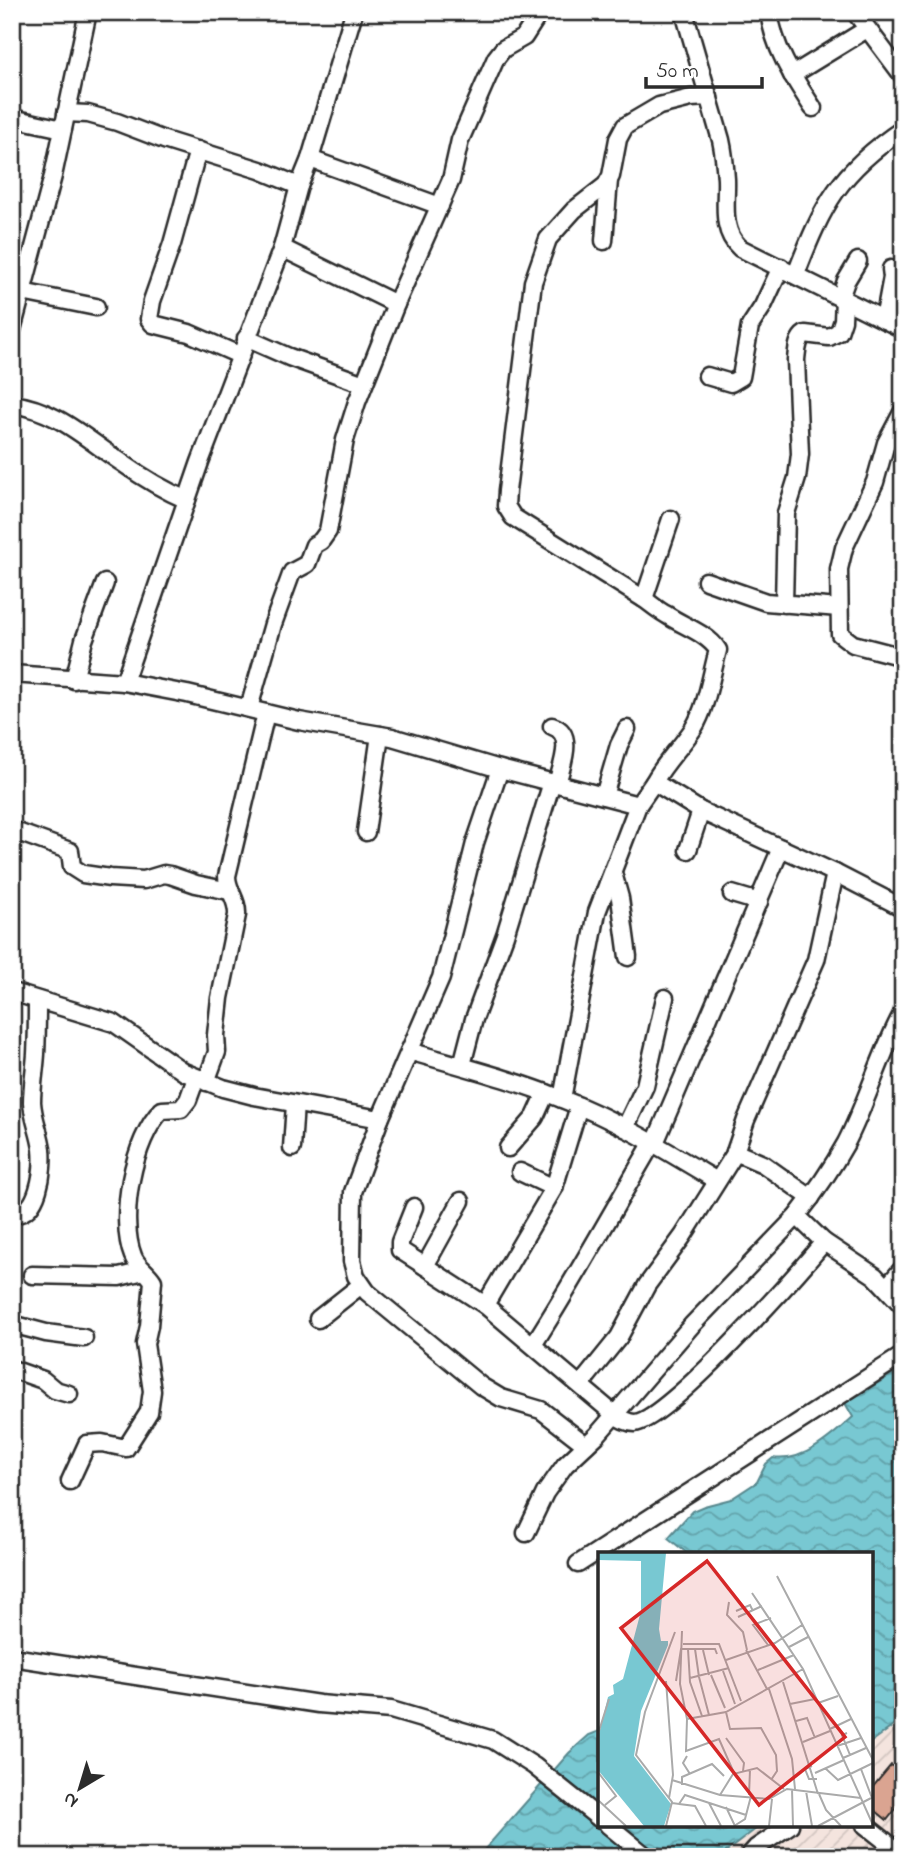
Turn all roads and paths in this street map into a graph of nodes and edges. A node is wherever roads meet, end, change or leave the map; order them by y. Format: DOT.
graph roads {
  1 [pos="88,12"];
  2 [pos="354,12"];
  3 [pos="540,12"];
  4 [pos="684,12"];
  5 [pos="768,12"];
  6 [pos="862,18"];
  7 [pos="792,75"];
  8 [pos="903,76"];
  9 [pos="709,97"];
  10 [pos="813,108"];
  11 [pos="12,118"];
  12 [pos="65,121"];
  13 [pos="903,129"];
  14 [pos="198,150"];
  15 [pos="310,159"];
  16 [pos="609,180"];
  17 [pos="299,186"];
  18 [pos="440,206"];
  19 [pos="604,242"];
  20 [pos="282,248"];
  21 [pos="858,261"];
  22 [pos="891,269"];
  23 [pos="788,270"];
  24 [pos="22,292"];
  25 [pos="842,299"];
  26 [pos="396,304"];
  27 [pos="96,307"];
  28 [pos="884,320"];
  29 [pos="903,329"];
  30 [pos="12,330"];
  31 [pos="246,338"];
  32 [pos="239,355"];
  33 [pos="707,376"];
  34 [pos="364,384"];
  35 [pos="12,404"];
  36 [pos="903,411"];
  37 [pos="187,500"];
  38 [pos="671,519"];
  39 [pos="706,580"];
  40 [pos="104,583"];
  41 [pos="644,599"];
  42 [pos="784,604"];
  43 [pos="839,608"];
  44 [pos="903,657"];
  45 [pos="12,674"];
  46 [pos="74,680"];
  47 [pos="124,682"];
  48 [pos="249,708"];
  49 [pos="266,713"];
  50 [pos="552,726"];
  51 [pos="627,729"];
  52 [pos="380,735"];
  53 [pos="500,769"];
  54 [pos="654,782"];
  55 [pos="554,783"];
  56 [pos="604,796"];
  57 [pos="638,805"];
  58 [pos="701,811"];
  59 [pos="12,830"];
  60 [pos="366,832"];
  61 [pos="781,848"];
  62 [pos="688,850"];
  63 [pos="612,873"];
  64 [pos="835,873"];
  65 [pos="229,891"];
  66 [pos="732,894"];
  67 [pos="759,902"];
  68 [pos="903,908"];
  69 [pos="628,957"];
  70 [pos="12,992"];
  71 [pos="666,998"];
  72 [pos="37,1000"];
  73 [pos="903,1012"];
  74 [pos="409,1051"];
  75 [pos="462,1065"];
  76 [pos="201,1080"];
  77 [pos="545,1093"];
  78 [pos="562,1099"];
  79 [pos="295,1104"];
  80 [pos="579,1106"];
  81 [pos="380,1119"];
  82 [pos="625,1128"];
  83 [pos="654,1143"];
  84 [pos="292,1148"];
  85 [pos="508,1148"];
  86 [pos="735,1152"];
  87 [pos="520,1172"];
  88 [pos="717,1181"];
  89 [pos="554,1188"];
  90 [pos="811,1198"];
  91 [pos="461,1201"];
  92 [pos="414,1207"];
  93 [pos="12,1214"];
  94 [pos="797,1216"];
  95 [pos="824,1241"];
  96 [pos="425,1266"];
  97 [pos="903,1268"];
  98 [pos="144,1271"];
  99 [pos="32,1275"];
  100 [pos="361,1285"];
  101 [pos="887,1287"];
  102 [pos="485,1306"];
  103 [pos="903,1306"];
  104 [pos="318,1319"];
  105 [pos="12,1324"];
  106 [pos="84,1338"];
  107 [pos="533,1345"];
  108 [pos="903,1354"];
  109 [pos="12,1369"];
  110 [pos="581,1384"];
  111 [pos="69,1394"];
  112 [pos="615,1415"];
  113 [pos="586,1445"];
  114 [pos="70,1481"];
  115 [pos="526,1533"];
  116 [pos="578,1564"];
  117 [pos="12,1657"];
  118 [pos="598,1817"];
  119 [pos="610,1827"];
  120 [pos="787,1827"];
  121 [pos="868,1827"];
  122 [pos="903,1854"];
  123 [pos="646,1857"];
  124 [pos="748,1857"];
  1 -- 12 [label="street"];
  2 -- 15 [label="street"];
  3 -- 18 [label="street"];
  4 -- 9 [label="street"];
  5 -- 7 [label="street"];
  6 -- 7 [label="street"];
  6 -- 8 [label="street"];
  7 -- 10 [label="street"];
  9 -- 16 [label="street"];
  9 -- 23 [label="street"];
  11 -- 12 [label="street"];
  12 -- 14 [label="street"];
  12 -- 24 [label="street"];
  13 -- 23 [label="street"];
  14 -- 17 [label="street"];
  14 -- 32 [label="street"];
  15 -- 17 [label="street"];
  15 -- 18 [label="street"];
  16 -- 19 [label="street"];
  16 -- 41 [label="street"];
  17 -- 20 [label="street"];
  18 -- 26 [label="street"];
  20 -- 26 [label="street"];
  20 -- 31 [label="street"];
  21 -- 25 [label="street"];
  22 -- 28 [label="street"];
  23 -- 25 [label="street"];
  23 -- 33 [label="street"];
  24 -- 27 [label="street"];
  24 -- 30 [label="street"];
  25 -- 28 [label="street"];
  25 -- 42 [label="street"];
  26 -- 34 [label="street"];
  28 -- 29 [label="street"];
  31 -- 32 [label="street"];
  31 -- 34 [label="street"];
  32 -- 37 [label="street"];
  34 -- 48 [label="street"];
  35 -- 37 [label="street"];
  36 -- 43 [label="street"];
  37 -- 47 [label="street"];
  38 -- 41 [label="street"];
  39 -- 42 [label="street"];
  40 -- 46 [label="street"];
  41 -- 54 [label="street"];
  42 -- 43 [label="street"];
  43 -- 44 [label="street"];
  45 -- 46 [label="street"];
  46 -- 47 [label="street"];
  47 -- 48 [label="street"];
  48 -- 49 [label="street"];
  49 -- 52 [label="street"];
  49 -- 65 [label="street"];
  50 -- 55 [label="street"];
  51 -- 56 [label="street"];
  52 -- 53 [label="street"];
  52 -- 60 [label="street"];
  53 -- 55 [label="street"];
  53 -- 74 [label="street"];
  54 -- 57 [label="street"];
  54 -- 58 [label="street"];
  55 -- 56 [label="street"];
  55 -- 75 [label="street"];
  56 -- 57 [label="street"];
  57 -- 63 [label="street"];
  58 -- 61 [label="street"];
  58 -- 62 [label="street"];
  59 -- 65 [label="street"];
  61 -- 64 [label="street"];
  61 -- 67 [label="street"];
  63 -- 69 [label="street"];
  63 -- 78 [label="street"];
  64 -- 68 [label="street"];
  64 -- 86 [label="street"];
  65 -- 76 [label="street"];
  66 -- 67 [label="street"];
  67 -- 83 [label="street"];
  70 -- 72 [label="street"];
  71 -- 82 [label="street"];
  72 -- 76 [label="street"];
  72 -- 93 [label="street"];
  73 -- 90 [label="street"];
  74 -- 75 [label="street"];
  74 -- 81 [label="street"];
  75 -- 77 [label="street"];
  76 -- 79 [label="street"];
  76 -- 98 [label="street"];
  77 -- 78 [label="street"];
  77 -- 85 [label="street"];
  78 -- 80 [label="street"];
  79 -- 81 [label="street"];
  79 -- 84 [label="street"];
  80 -- 82 [label="street"];
  80 -- 89 [label="street"];
  81 -- 100 [label="street"];
  82 -- 83 [label="street"];
  83 -- 88 [label="street"];
  83 -- 107 [label="street"];
  86 -- 88 [label="street"];
  86 -- 90 [label="street"];
  87 -- 89 [label="street"];
  88 -- 110 [label="street"];
  89 -- 102 [label="street"];
  90 -- 94 [label="street"];
  91 -- 96 [label="street"];
  92 -- 96 [label="street"];
  94 -- 95 [label="street"];
  94 -- 112 [label="street"];
  95 -- 101 [label="street"];
  95 -- 112 [label="street"];
  96 -- 102 [label="street"];
  97 -- 101 [label="street"];
  98 -- 99 [label="street"];
  98 -- 114 [label="street"];
  100 -- 104 [label="street"];
  100 -- 113 [label="street"];
  101 -- 103 [label="street"];
  102 -- 107 [label="street"];
  105 -- 106 [label="street"];
  107 -- 110 [label="street"];
  108 -- 116 [label="street"];
  109 -- 111 [label="street"];
  110 -- 112 [label="street"];
  112 -- 113 [label="street"];
  113 -- 115 [label="street"];
  117 -- 118 [label="street"];
  119 -- 123 [label="street"];
  120 -- 124 [label="street"];
  121 -- 122 [label="street"];
}
